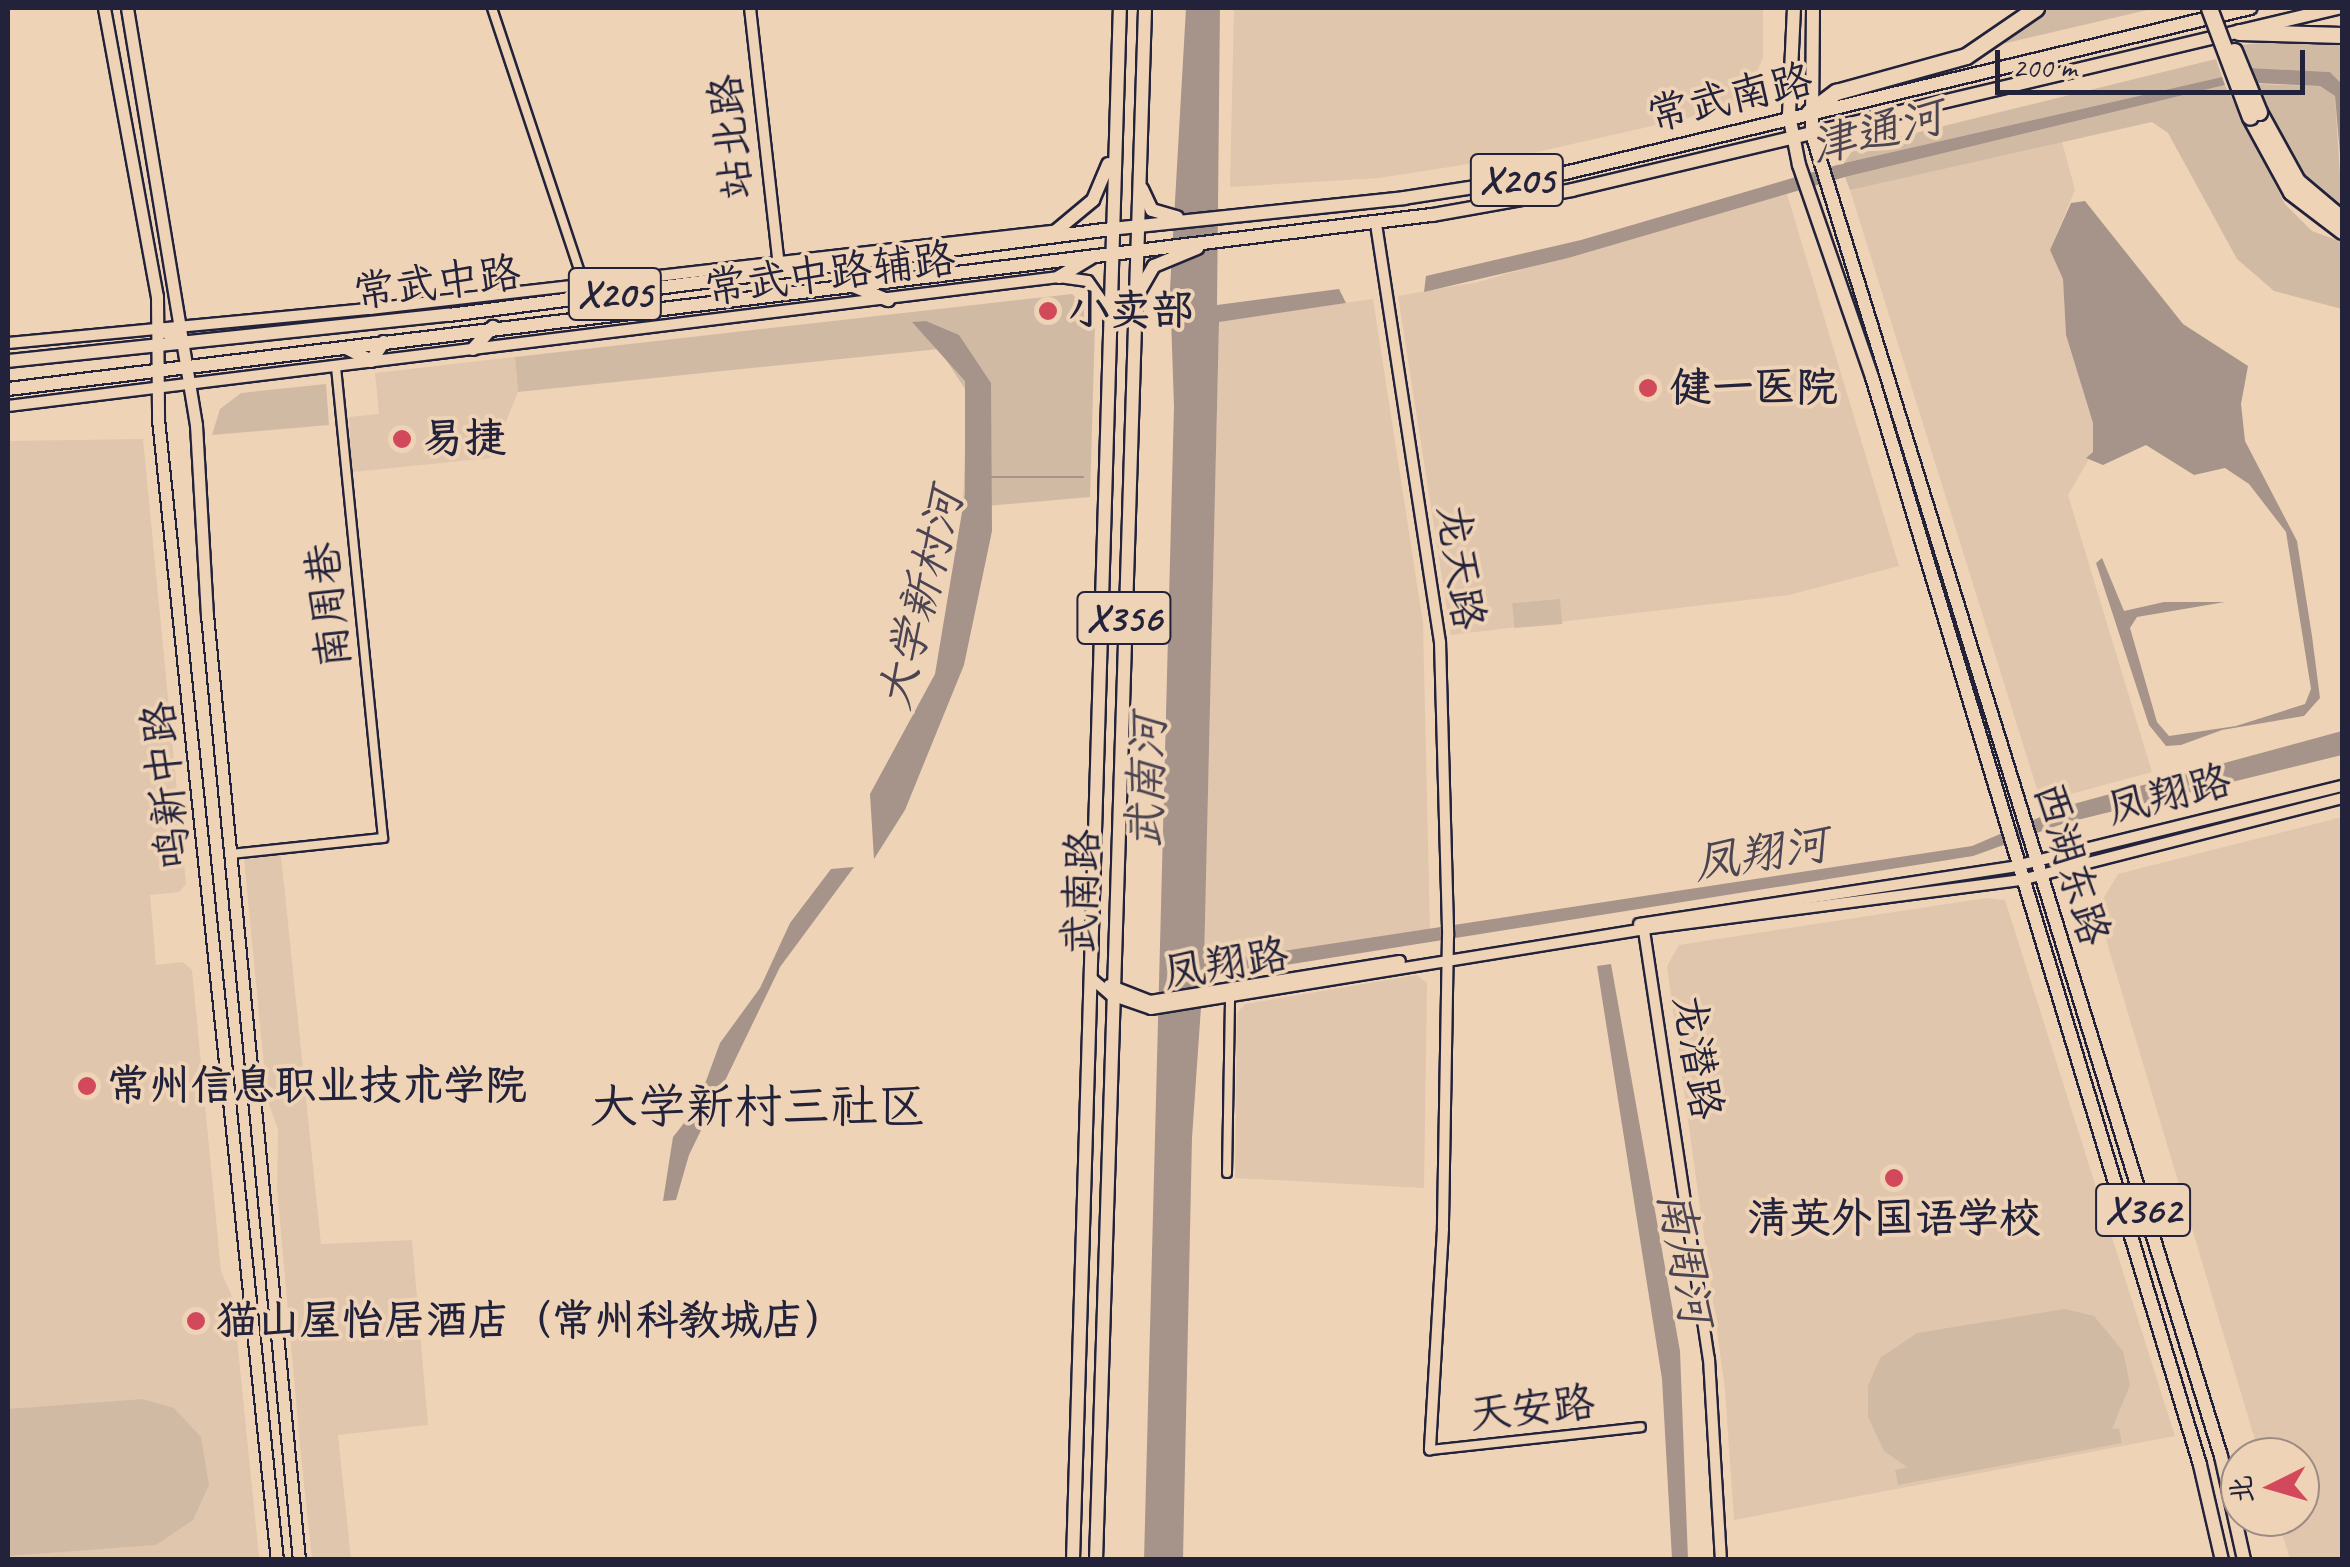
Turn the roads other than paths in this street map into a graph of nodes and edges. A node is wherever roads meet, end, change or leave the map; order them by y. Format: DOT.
graph roads {
  1 [pos="104,8"];
  2 [pos="127,8"];
  3 [pos="492,8"];
  4 [pos="750,8"];
  5 [pos="1120,8"];
  6 [pos="1145,8"];
  7 [pos="1794,8"];
  8 [pos="1814,8"];
  9 [pos="2036,8"];
  10 [pos="2209,8"];
  11 [pos="2218,8"];
  12 [pos="2250,8"];
  13 [pos="2338,8"];
  14 [pos="2240,32"];
  15 [pos="2342,35"];
  16 [pos="1808,112"];
  17 [pos="1789,115"];
  18 [pos="2254,115"];
  19 [pos="1812,134"];
  20 [pos="1792,137"];
  21 [pos="1115,140"];
  22 [pos="1140,178"];
  23 [pos="2342,219"];
  24 [pos="1168,220"];
  25 [pos="1376,224"];
  26 [pos="1138,226"];
  27 [pos="1111,229"];
  28 [pos="1062,230"];
  29 [pos="2342,232"];
  30 [pos="1044,239"];
  31 [pos="1137,250"];
  32 [pos="1166,253"];
  33 [pos="1110,254"];
  34 [pos="1094,256"];
  35 [pos="779,266"];
  36 [pos="1060,277"];
  37 [pos="583,282"];
  38 [pos="850,285"];
  39 [pos="602,295"];
  40 [pos="567,300"];
  41 [pos="888,300"];
  42 [pos="1109,311"];
  43 [pos="1134,324"];
  44 [pos="493,327"];
  45 [pos="160,328"];
  46 [pos="183,329"];
  47 [pos="384,342"];
  48 [pos="8,343"];
  49 [pos="160,346"];
  50 [pos="186,346"];
  51 [pos="346,348"];
  52 [pos="473,349"];
  53 [pos="371,361"];
  54 [pos="8,362"];
  55 [pos="336,366"];
  56 [pos="193,369"];
  57 [pos="158,379"];
  58 [pos="8,389"];
  59 [pos="8,406"];
  60 [pos="2342,786"];
  61 [pos="2342,798"];
  62 [pos="230,854"];
  63 [pos="2040,868"];
  64 [pos="2019,873"];
  65 [pos="1644,926"];
  66 [pos="1447,957"];
  67 [pos="1090,976"];
  68 [pos="1111,990"];
  69 [pos="1212,996"];
  70 [pos="1230,998"];
  71 [pos="1227,1173"];
  72 [pos="1641,1427"];
  73 [pos="1430,1450"];
  74 [pos="277,1560"];
  75 [pos="299,1560"];
  76 [pos="1074,1560"];
  77 [pos="1096,1560"];
  78 [pos="1720,1560"];
  79 [pos="2222,1560"];
  80 [pos="2244,1560"];
  1 -- 45 [label="main road, 鸣新中路"];
  2 -- 46 [label="main road, 鸣新中路"];
  3 -- 37 [label="street"];
  4 -- 35 [label="street, 站北路"];
  5 -- 21 [label="main road, X356"];
  6 -- 22 [label="main road, X356"];
  7 -- 17 [label="main road, X362"];
  8 -- 16 [label="main road, X362"];
  9 -- 16 [label="highway"];
  10 -- 18 [label="highway, bridge"];
  11 -- 18 [label="highway, bridge"];
  12 -- 16 [label="main road, 常武南路"];
  13 -- 14 [label="main road, 常武南路"];
  14 -- 15 [label="highway"];
  14 -- 19 [label="main road, 常武南路"];
  16 -- 17 [label="main road, 常武南路 / X205"];
  16 -- 19 [label="main road, X362"];
  17 -- 20 [label="main road, X362"];
  17 -- 24 [label="main road, 常武南路 / X205"];
  18 -- 23 [label="highway"];
  18 -- 29 [label="highway"];
  19 -- 20 [label="main road, X205"];
  19 -- 63 [label="main road, 西湖东路 / X362"];
  20 -- 25 [label="main road, 常武南路 / X205"];
  20 -- 64 [label="main road, 西湖东路 / X362"];
  21 -- 27 [label="main road, X356"];
  21 -- 28 [label="main road"];
  22 -- 24 [label="main road"];
  22 -- 26 [label="main road, X356"];
  24 -- 26 [label="main road, X205"];
  25 -- 32 [label="main road, 常武南路 / X205"];
  25 -- 66 [label="street, 龙天路"];
  26 -- 27 [label="main road, X205"];
  26 -- 31 [label="main road, 武南路 / X356"];
  27 -- 28 [label="street, 常武中路辅路"];
  27 -- 30 [label="main road, 常武中路 / X205"];
  27 -- 33 [label="main road, 武南路 / X356"];
  28 -- 30 [label="main road"];
  28 -- 35 [label="street, 常武中路辅路"];
  30 -- 35 [label="main road, 常武中路 / X205"];
  31 -- 32 [label="main road, X205"];
  31 -- 33 [label="main road, X205"];
  31 -- 43 [label="main road, 武南路 / X356"];
  32 -- 43 [label="main road"];
  33 -- 34 [label="main road, 常武中路 / X205"];
  33 -- 42 [label="main road, 武南路 / X356"];
  34 -- 36 [label="main road"];
  34 -- 38 [label="main road, 常武中路 / X205"];
  35 -- 37 [label="street, 常武中路辅路"];
  35 -- 39 [label="main road, 常武中路 / X205"];
  36 -- 41 [label="street, 常武中路辅路"];
  36 -- 42 [label="street"];
  37 -- 39 [label="main road"];
  37 -- 40 [label="main road"];
  37 -- 46 [label="street, 常武中路辅路"];
  38 -- 41 [label="main road"];
  38 -- 44 [label="main road, 常武中路 / X205"];
  39 -- 40 [label="main road, 常武中路 / X205"];
  40 -- 50 [label="main road, 常武中路 / X205"];
  41 -- 52 [label="street, 常武中路辅路"];
  42 -- 67 [label="main road, 武南路 / X356"];
  43 -- 68 [label="main road, 武南路 / X356"];
  44 -- 47 [label="main road, 常武中路 / X205"];
  44 -- 52 [label="main road"];
  45 -- 46 [label="street, 常武中路辅路"];
  45 -- 48 [label="street, 常武中路辅路"];
  45 -- 49 [label="main road, 鸣新中路"];
  45 -- 50 [label="main road"];
  46 -- 50 [label="main road, 鸣新中路"];
  47 -- 51 [label="main road, 常武中路 / X205"];
  47 -- 53 [label="main road"];
  49 -- 50 [label="main road, 常武中路 / X205"];
  49 -- 54 [label="main road, 常武中路 / X205"];
  49 -- 57 [label="main road, 鸣新中路"];
  50 -- 56 [label="main road, 鸣新中路"];
  51 -- 53 [label="main road"];
  51 -- 56 [label="main road, 常武中路 / X205"];
  52 -- 53 [label="street, 常武中路辅路"];
  53 -- 55 [label="street, 常武中路辅路"];
  55 -- 56 [label="street, 常武中路辅路"];
  55 -- 62 [label="street, 南周巷"];
  56 -- 57 [label="main road, 常武中路 / X205"];
  56 -- 62 [label="main road, 鸣新中路"];
  57 -- 58 [label="main road, 常武中路 / X205"];
  57 -- 59 [label="street"];
  57 -- 74 [label="main road, 鸣新中路"];
  60 -- 63 [label="street, 凤翔路"];
  61 -- 63 [label="street, 凤翔路"];
  62 -- 75 [label="main road, 鸣新中路"];
  63 -- 64 [label="street, 凤翔路"];
  63 -- 80 [label="main road, 西湖东路 / X362"];
  64 -- 65 [label="street, 凤翔路"];
  64 -- 79 [label="main road, 西湖东路 / X362"];
  65 -- 66 [label="street, 凤翔路"];
  65 -- 78 [label="street, 龙潜路"];
  66 -- 69 [label="street, 凤翔路"];
  66 -- 70 [label="street, 凤翔路"];
  66 -- 73 [label="street"];
  67 -- 68 [label="street, 凤翔路"];
  67 -- 76 [label="main road, 武南路 / X356"];
  68 -- 69 [label="street, 凤翔路"];
  68 -- 77 [label="main road, 武南路 / X356"];
  69 -- 70 [label="street, 凤翔路"];
  70 -- 71 [label="street"];
  72 -- 73 [label="street, 天安路"];
}
